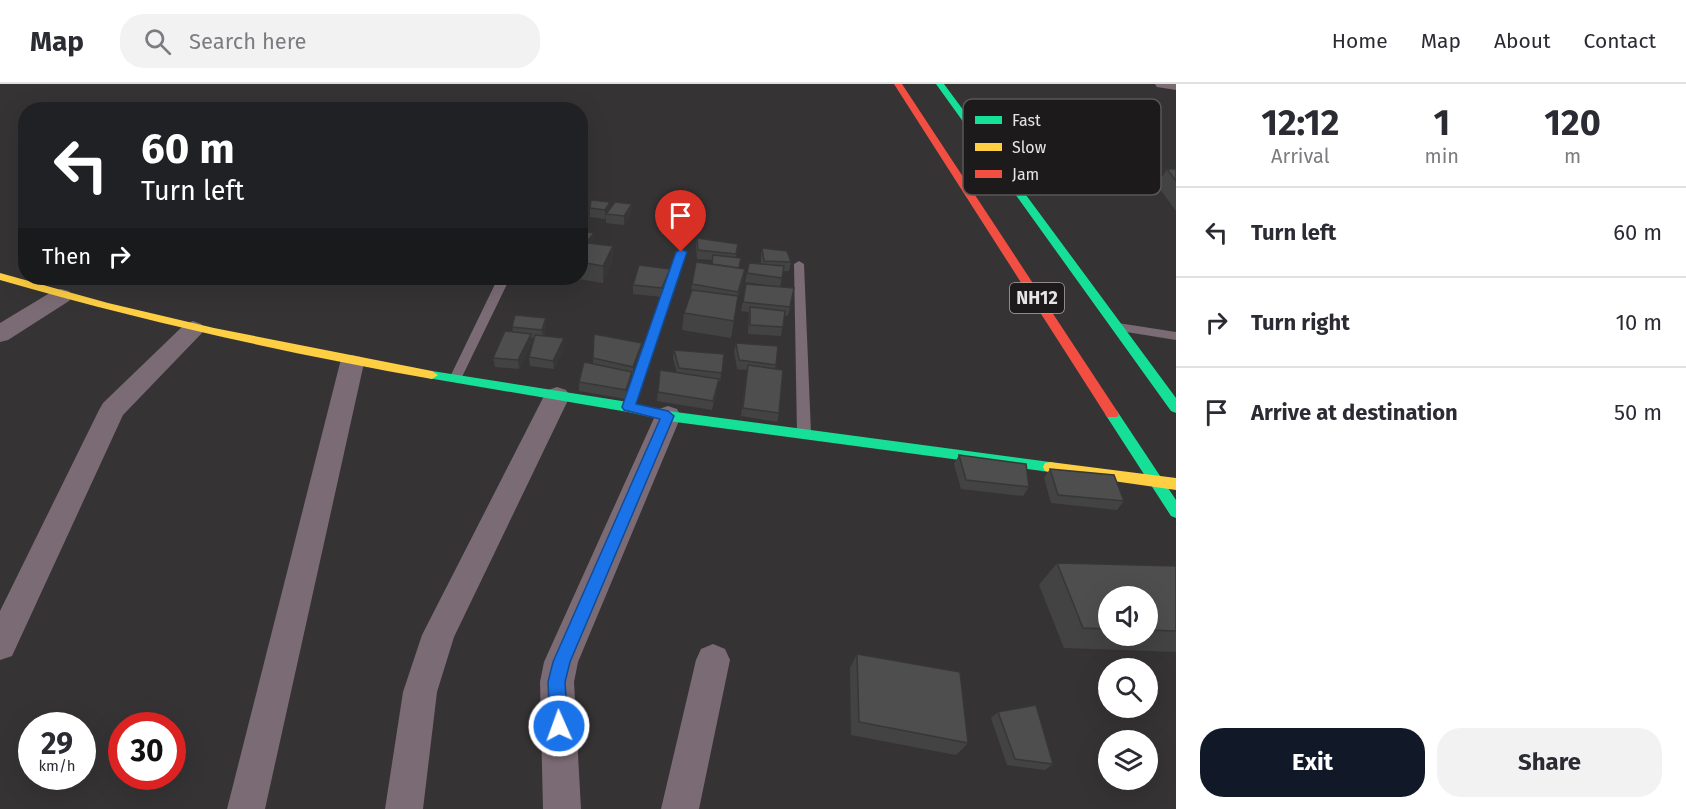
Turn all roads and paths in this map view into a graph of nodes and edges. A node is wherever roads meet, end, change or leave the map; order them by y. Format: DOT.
graph roads {
  1 [pos="898,84"];
  2 [pos="940,84"];
  3 [pos="1163,84"];
  4 [pos="1176,86"];
  5 [pos="963,116"];
  6 [pos="963,185"];
  7 [pos="970,195"];
  8 [pos="1021,195"];
  9 [pos="995,234"];
  10 [pos="1049,234"];
  11 [pos="681,252"];
  12 [pos="799,264"];
  13 [pos="0,276"];
  14 [pos="18,282"];
  15 [pos="27,285"];
  16 [pos="501,285"];
  17 [pos="61,296"];
  18 [pos="1116,327"];
  19 [pos="193,329"];
  20 [pos="0,334"];
  21 [pos="1176,336"];
  22 [pos="352,363"];
  23 [pos="455,379"];
  24 [pos="557,396"];
  25 [pos="628,407"];
  26 [pos="1176,408"];
  27 [pos="668,416"];
  28 [pos="804,434"];
  29 [pos="1157,483"];
  30 [pos="1176,484"];
  31 [pos="1176,512"];
  32 [pos="0,645"];
  33 [pos="713,660"];
  34 [pos="246,809"];
  35 [pos="404,809"];
  36 [pos="562,809"];
  37 [pos="680,809"];
  1 -- 6 [label="main road, NH12"];
  2 -- 5 [label="main road, NH12"];
  3 -- 4 [label="street"];
  7 -- 9 [label="main road, NH12"];
  8 -- 10 [label="main road, NH12"];
  9 -- 10 [label="main road"];
  9 -- 29 [label="main road, NH12"];
  10 -- 18 [label="main road, NH12"];
  11 -- 25 [label="lane"];
  12 -- 28 [label="lane"];
  13 -- 14 [label="main road"];
  15 -- 17 [label="main road"];
  16 -- 23 [label="lane"];
  17 -- 19 [label="main road"];
  17 -- 20 [label="street"];
  18 -- 21 [label="lane"];
  18 -- 26 [label="main road, NH12"];
  19 -- 22 [label="main road"];
  19 -- 32 [label="street"];
  22 -- 23 [label="main road"];
  22 -- 34 [label="street"];
  23 -- 24 [label="main road"];
  24 -- 25 [label="main road"];
  24 -- 35 [label="street"];
  25 -- 27 [label="main road"];
  27 -- 28 [label="main road"];
  27 -- 36 [label="street"];
  28 -- 29 [label="main road"];
  29 -- 30 [label="main road"];
  29 -- 31 [label="main road, NH12"];
  33 -- 37 [label="street"];
}
